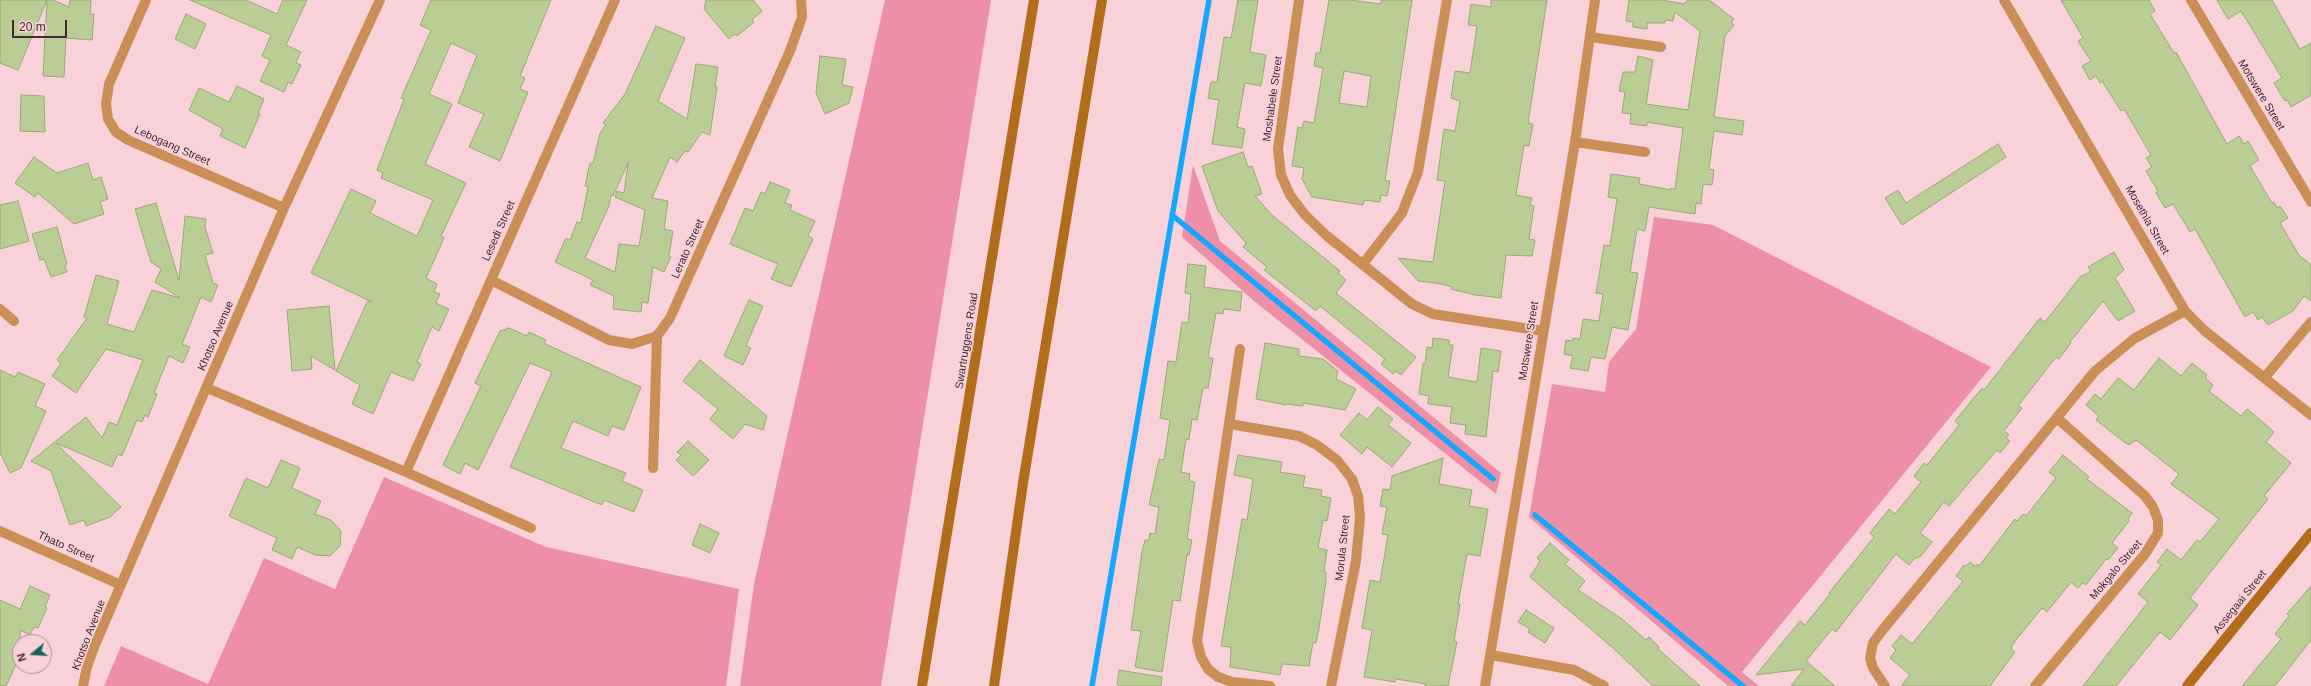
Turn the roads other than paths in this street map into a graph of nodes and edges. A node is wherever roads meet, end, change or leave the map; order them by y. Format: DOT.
graph roads {
  1 [pos="146,0"];
  2 [pos="380,0"];
  3 [pos="615,0"];
  4 [pos="801,0"];
  5 [pos="1034,0"];
  6 [pos="1102,0"];
  7 [pos="1299,0"];
  8 [pos="1447,0"];
  9 [pos="1595,0"];
  10 [pos="2004,0"];
  11 [pos="2191,0"];
  12 [pos="1590,37"];
  13 [pos="1661,47"];
  14 [pos="1575,142"];
  15 [pos="1645,152"];
  16 [pos="2311,202"];
  17 [pos="284,208"];
  18 [pos="1363,264"];
  19 [pos="491,280"];
  20 [pos="0,309"];
  21 [pos="2185,311"];
  22 [pos="14,321"];
  23 [pos="2311,322"];
  24 [pos="1542,331"];
  25 [pos="657,336"];
  26 [pos="1240,349"];
  27 [pos="2265,377"];
  28 [pos="207,388"];
  29 [pos="2311,415"];
  30 [pos="2057,418"];
  31 [pos="1230,424"];
  32 [pos="653,468"];
  33 [pos="406,472"];
  34 [pos="531,528"];
  35 [pos="0,531"];
  36 [pos="2311,533"];
  37 [pos="121,585"];
  38 [pos="1491,655"];
  39 [pos="83,686"];
  40 [pos="922,686"];
  41 [pos="994,686"];
  42 [pos="1270,686"];
  43 [pos="1331,686"];
  44 [pos="1485,686"];
  45 [pos="1604,686"];
  46 [pos="1885,686"];
  47 [pos="2035,686"];
  48 [pos="2188,686"];
  1 -- 17 [label="street, Lebogang Street"];
  2 -- 17 [label="street, Khotso Avenue"];
  3 -- 19 [label="street, Lesedi Street"];
  4 -- 25 [label="street, Lerato Street"];
  5 -- 40 [label="main road, Swartruggens Road"];
  6 -- 41 [label="main road"];
  7 -- 18 [label="street, Moshabele Street"];
  8 -- 18 [label="street"];
  9 -- 12 [label="street, Motswere Street"];
  10 -- 21 [label="street, Mosethla Street"];
  11 -- 16 [label="street, Motswere Street"];
  12 -- 13 [label="street"];
  12 -- 14 [label="street, Motswere Street"];
  14 -- 15 [label="street"];
  14 -- 24 [label="street, Motswere Street"];
  17 -- 28 [label="street, Khotso Avenue"];
  18 -- 24 [label="street, Moshabele Street"];
  19 -- 25 [label="street"];
  19 -- 33 [label="street, Lesedi Street"];
  20 -- 22 [label="street"];
  21 -- 27 [label="street, Mosethla Street"];
  21 -- 30 [label="street"];
  23 -- 27 [label="street"];
  24 -- 38 [label="street, Motswere Street"];
  25 -- 32 [label="street"];
  26 -- 31 [label="street"];
  27 -- 29 [label="street, Mosethla Street"];
  28 -- 33 [label="street"];
  28 -- 37 [label="street, Khotso Avenue"];
  30 -- 46 [label="street"];
  30 -- 47 [label="street, Mokgalo Street"];
  31 -- 42 [label="street"];
  31 -- 43 [label="street, Morula Street"];
  33 -- 34 [label="street"];
  35 -- 37 [label="street, Thato Street"];
  36 -- 48 [label="main road, Assegaai Street"];
  37 -- 39 [label="street, Khotso Avenue"];
  38 -- 44 [label="street, Motswere Street"];
  38 -- 45 [label="street"];
}
